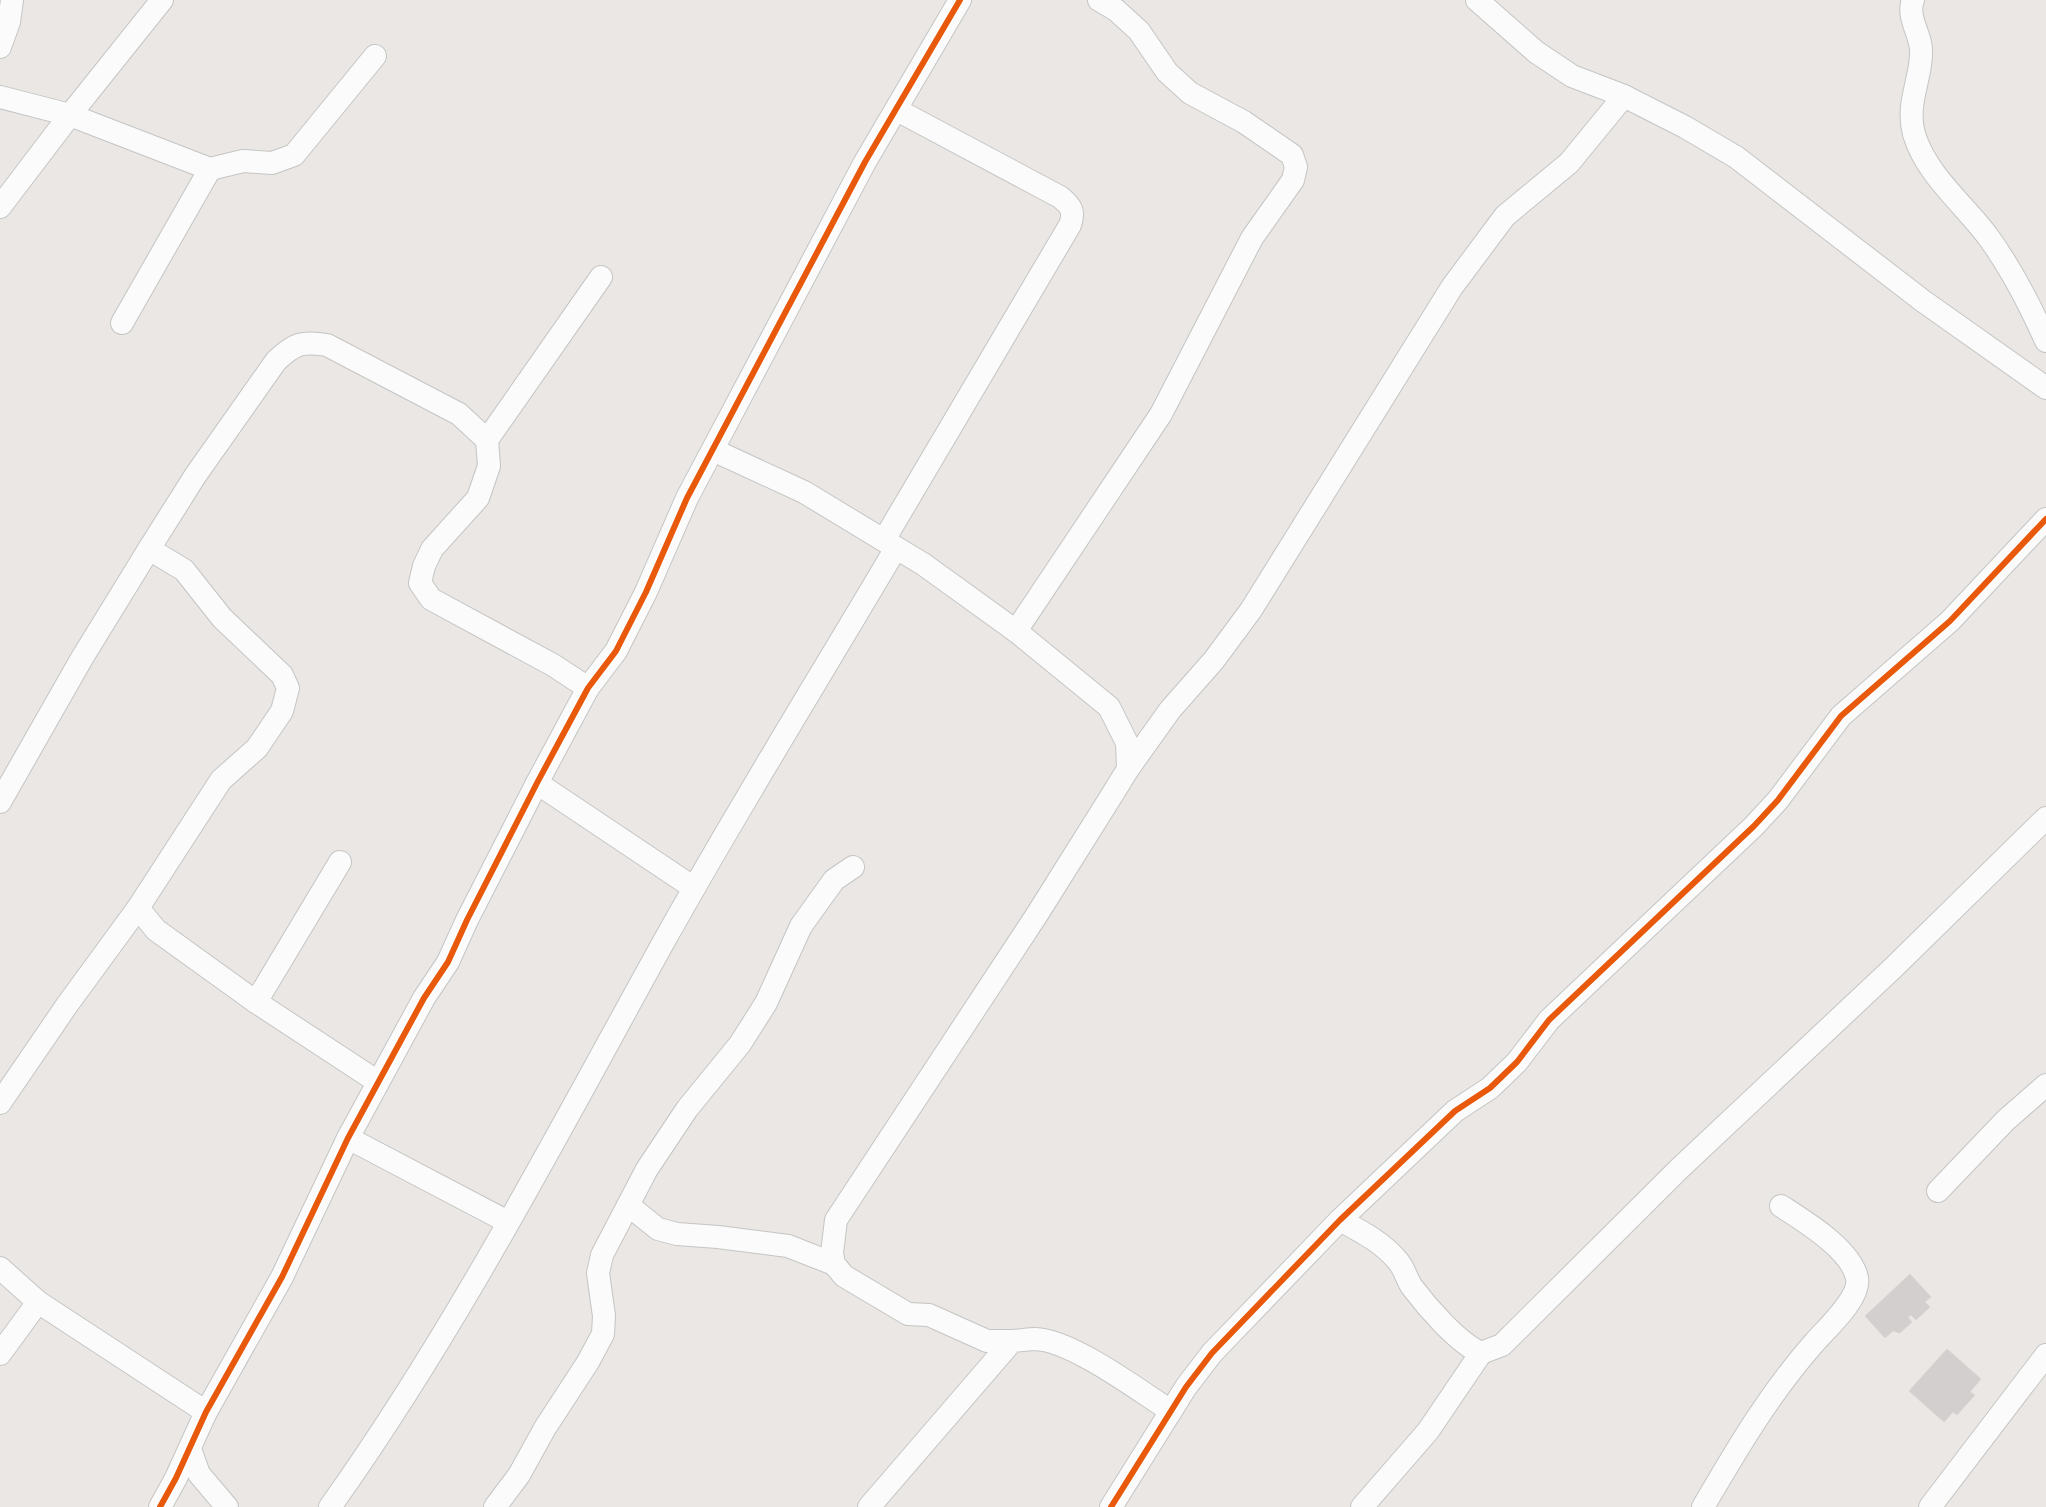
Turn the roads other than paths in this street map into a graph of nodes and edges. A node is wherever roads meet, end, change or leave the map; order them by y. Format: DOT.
graph roads {
  1 [pos="12,0"];
  2 [pos="162,0"];
  3 [pos="960,0"];
  4 [pos="1099,0"];
  5 [pos="1477,0"];
  6 [pos="1913,0"];
  7 [pos="0,47"];
  8 [pos="375,56"];
  9 [pos="1624,96"];
  10 [pos="0,97"];
  11 [pos="897,110"];
  12 [pos="70,115"];
  13 [pos="210,169"];
  14 [pos="0,207"];
  15 [pos="601,277"];
  16 [pos="122,323"];
  17 [pos="2046,341"];
  18 [pos="2046,388"];
  19 [pos="487,440"];
  20 [pos="713,450"];
  21 [pos="2046,518"];
  22 [pos="890,544"];
  23 [pos="149,549"];
  24 [pos="1016,631"];
  25 [pos="588,688"];
  26 [pos="1128,769"];
  27 [pos="537,783"];
  28 [pos="0,802"];
  29 [pos="2046,818"];
  30 [pos="340,862"];
  31 [pos="852,867"];
  32 [pos="694,888"];
  33 [pos="138,908"];
  34 [pos="256,1002"];
  35 [pos="378,1082"];
  36 [pos="2046,1085"];
  37 [pos="0,1103"];
  38 [pos="348,1138"];
  39 [pos="1938,1191"];
  40 [pos="628,1205"];
  41 [pos="1781,1206"];
  42 [pos="1340,1220"];
  43 [pos="508,1222"];
  44 [pos="834,1264"];
  45 [pos="0,1268"];
  46 [pos="38,1302"];
  47 [pos="1012,1342"];
  48 [pos="1481,1353"];
  49 [pos="0,1354"];
  50 [pos="2046,1355"];
  51 [pos="1171,1411"];
  52 [pos="206,1412"];
  53 [pos="190,1449"];
  54 [pos="160,1507"];
  55 [pos="227,1507"];
  56 [pos="330,1507"];
  57 [pos="495,1507"];
  58 [pos="869,1507"];
  59 [pos="1111,1507"];
  60 [pos="1362,1507"];
  61 [pos="1703,1507"];
  62 [pos="1930,1507"];
  1 -- 7 [label="street"];
  2 -- 12 [label="street"];
  3 -- 11 [label="street"];
  4 -- 24 [label="street"];
  5 -- 9 [label="street"];
  6 -- 17 [label="street"];
  8 -- 13 [label="street"];
  9 -- 18 [label="street"];
  9 -- 26 [label="street"];
  10 -- 12 [label="street"];
  11 -- 20 [label="street"];
  11 -- 22 [label="street"];
  12 -- 13 [label="street"];
  12 -- 14 [label="street"];
  13 -- 16 [label="street"];
  15 -- 19 [label="street"];
  19 -- 23 [label="street"];
  19 -- 25 [label="street"];
  20 -- 22 [label="street"];
  20 -- 25 [label="street"];
  21 -- 42 [label="street"];
  22 -- 24 [label="street"];
  22 -- 32 [label="street"];
  23 -- 28 [label="street"];
  23 -- 33 [label="street"];
  24 -- 26 [label="street"];
  25 -- 27 [label="street"];
  26 -- 44 [label="street"];
  27 -- 32 [label="street"];
  27 -- 35 [label="street"];
  29 -- 48 [label="street"];
  30 -- 34 [label="street"];
  31 -- 40 [label="street"];
  32 -- 43 [label="street"];
  33 -- 34 [label="street"];
  33 -- 37 [label="street"];
  34 -- 35 [label="street"];
  35 -- 38 [label="street"];
  36 -- 39 [label="street"];
  38 -- 43 [label="street"];
  38 -- 52 [label="street"];
  40 -- 44 [label="street"];
  40 -- 57 [label="street"];
  41 -- 61 [label="street"];
  42 -- 48 [label="street"];
  42 -- 51 [label="street"];
  43 -- 56 [label="street"];
  44 -- 47 [label="street"];
  45 -- 46 [label="street"];
  46 -- 49 [label="street"];
  46 -- 52 [label="street"];
  47 -- 51 [label="street"];
  47 -- 58 [label="street"];
  48 -- 60 [label="street"];
  50 -- 62 [label="street"];
  51 -- 59 [label="street"];
  52 -- 53 [label="street"];
  53 -- 54 [label="street"];
  53 -- 55 [label="street"];
}
